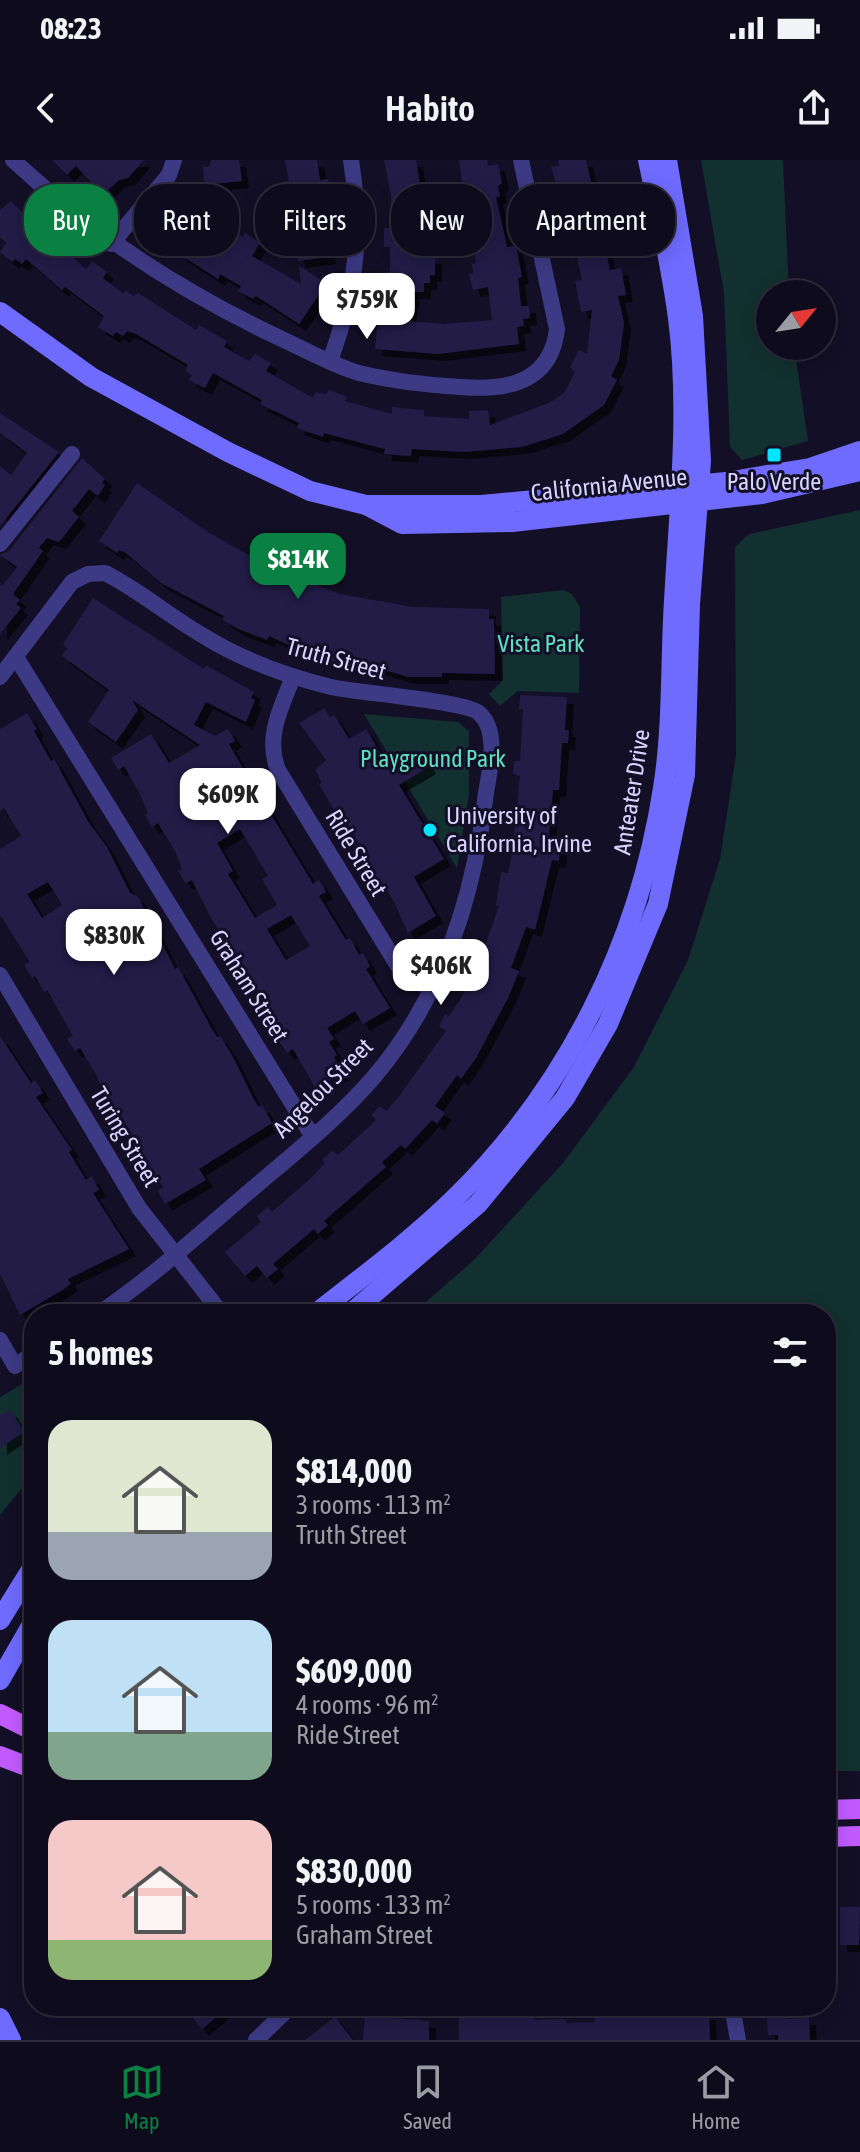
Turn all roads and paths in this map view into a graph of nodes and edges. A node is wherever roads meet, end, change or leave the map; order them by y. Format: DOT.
graph roads {
  1 [pos="13,160"];
  2 [pos="174,160"];
  3 [pos="351,160"];
  4 [pos="521,160"];
  5 [pos="648,160"];
  6 [pos="667,160"];
  7 [pos="39,184"];
  8 [pos="118,236"];
  9 [pos="118,248"];
  10 [pos="0,312"];
  11 [pos="330,361"];
  12 [pos="860,451"];
  13 [pos="72,454"];
  14 [pos="860,471"];
  15 [pos="690,492"];
  16 [pos="0,544"];
  17 [pos="16,657"];
  18 [pos="0,677"];
  19 [pos="293,677"];
  20 [pos="489,731"];
  21 [pos="0,975"];
  22 [pos="432,988"];
  23 [pos="313,1137"];
  24 [pos="175,1255"];
  25 [pos="111,1304"];
  26 [pos="214,1304"];
  27 [pos="327,1304"];
  28 [pos="362,1304"];
  29 [pos="0,1340"];
  30 [pos="24,1360"];
  31 [pos="24,1581"];
  32 [pos="0,1620"];
  33 [pos="24,1638"];
  34 [pos="0,1680"];
  35 [pos="0,1714"];
  36 [pos="24,1726"];
  37 [pos="0,1756"];
  38 [pos="24,1765"];
  39 [pos="860,1809"];
  40 [pos="836,1810"];
  41 [pos="860,1836"];
  42 [pos="836,1837"];
  43 [pos="281,2016"];
  44 [pos="734,2016"];
  45 [pos="0,2018"];
  46 [pos="11,2040"];
  47 [pos="256,2040"];
  48 [pos="738,2040"];
  1 -- 7 [label="street"];
  2 -- 8 [label="street"];
  3 -- 11 [label="street"];
  4 -- 11 [label="street"];
  5 -- 15 [label="main road, Anteater Drive"];
  6 -- 15 [label="main road, Anteater Drive"];
  9 -- 11 [label="street"];
  10 -- 15 [label="main road, California Avenue"];
  12 -- 15 [label="main road, California Avenue"];
  13 -- 16 [label="street"];
  14 -- 15 [label="main road, California Avenue"];
  15 -- 27 [label="main road, Anteater Drive"];
  15 -- 28 [label="main road, Anteater Drive"];
  17 -- 18 [label="street"];
  17 -- 19 [label="street, Truth Street"];
  17 -- 23 [label="street, Graham Street"];
  19 -- 20 [label="street, Truth Street"];
  19 -- 22 [label="street, Ride Street"];
  20 -- 22 [label="street, Angelou Street"];
  21 -- 24 [label="street, Turing Street"];
  22 -- 23 [label="street, Angelou Street"];
  23 -- 24 [label="street, Angelou Street"];
  24 -- 25 [label="street, Angelou Street"];
  24 -- 26 [label="street, Turing Street"];
  29 -- 30 [label="street"];
  31 -- 32 [label="main road"];
  33 -- 34 [label="main road"];
  35 -- 36 [label="main road"];
  37 -- 38 [label="main road"];
  39 -- 40 [label="main road"];
  41 -- 42 [label="main road"];
  43 -- 47 [label="street"];
  44 -- 48 [label="street"];
  45 -- 46 [label="main road"];
}
